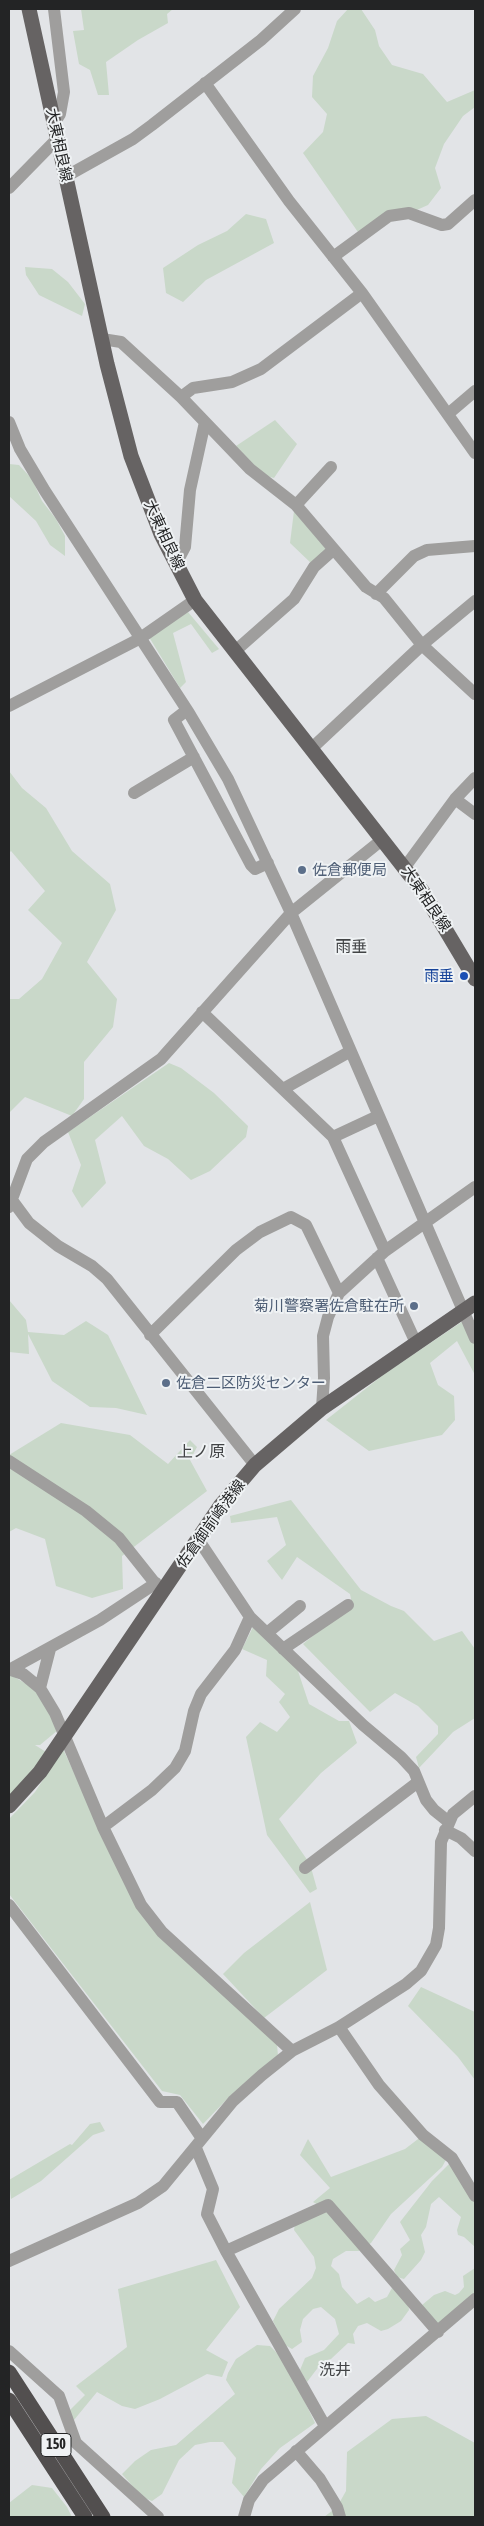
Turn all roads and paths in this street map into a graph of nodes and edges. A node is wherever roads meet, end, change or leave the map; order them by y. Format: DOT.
graph roads {
  1 [pos="29,9"];
  2 [pos="54,9"];
  3 [pos="295,9"];
  4 [pos="205,83"];
  5 [pos="55,122"];
  6 [pos="58,138"];
  7 [pos="65,177"];
  8 [pos="9,188"];
  9 [pos="475,200"];
  10 [pos="333,256"];
  11 [pos="362,293"];
  12 [pos="102,339"];
  13 [pos="475,391"];
  14 [pos="181,397"];
  15 [pos="448,414"];
  16 [pos="9,422"];
  17 [pos="205,422"];
  18 [pos="475,453"];
  19 [pos="331,467"];
  20 [pos="296,505"];
  21 [pos="475,546"];
  22 [pos="333,550"];
  23 [pos="176,564"];
  24 [pos="376,594"];
  25 [pos="196,600"];
  26 [pos="475,601"];
  27 [pos="139,639"];
  28 [pos="422,645"];
  29 [pos="234,652"];
  30 [pos="475,694"];
  31 [pos="9,706"];
  32 [pos="187,710"];
  33 [pos="311,749"];
  34 [pos="194,757"];
  35 [pos="475,778"];
  36 [pos="134,793"];
  37 [pos="455,799"];
  38 [pos="475,814"];
  39 [pos="383,839"];
  40 [pos="268,863"];
  41 [pos="405,867"];
  42 [pos="291,914"];
  43 [pos="475,979"];
  44 [pos="202,1012"];
  45 [pos="349,1052"];
  46 [pos="283,1089"];
  47 [pos="378,1116"];
  48 [pos="332,1136"];
  49 [pos="475,1188"];
  50 [pos="10,1201"];
  51 [pos="426,1224"];
  52 [pos="381,1254"];
  53 [pos="339,1293"];
  54 [pos="470,1306"];
  55 [pos="150,1335"];
  56 [pos="475,1338"];
  57 [pos="416,1343"];
  58 [pos="322,1408"];
  59 [pos="9,1462"];
  60 [pos="255,1465"];
  61 [pos="198,1539"];
  62 [pos="159,1588"];
  63 [pos="348,1605"];
  64 [pos="300,1606"];
  65 [pos="250,1617"];
  66 [pos="267,1633"];
  67 [pos="50,1649"];
  68 [pos="283,1649"];
  69 [pos="10,1670"];
  70 [pos="40,1688"];
  71 [pos="64,1737"];
  72 [pos="418,1782"];
  73 [pos="475,1796"];
  74 [pos="9,1806"];
  75 [pos="447,1826"];
  76 [pos="103,1827"];
  77 [pos="475,1851"];
  78 [pos="305,1868"];
  79 [pos="9,1905"];
  80 [pos="339,2027"];
  81 [pos="292,2051"];
  82 [pos="198,2142"];
  83 [pos="475,2196"];
  84 [pos="226,2251"];
  85 [pos="9,2261"];
  86 [pos="475,2299"];
  87 [pos="438,2332"];
  88 [pos="9,2351"];
  89 [pos="9,2372"];
  90 [pos="9,2400"];
  91 [pos="325,2426"];
  92 [pos="296,2451"];
  93 [pos="85,2517"];
  94 [pos="103,2517"];
  95 [pos="158,2517"];
  96 [pos="244,2517"];
  97 [pos="340,2517"];
  1 -- 5 [label="main road, 大東相良線"];
  2 -- 5 [label="street"];
  3 -- 4 [label="street"];
  4 -- 7 [label="street"];
  4 -- 10 [label="street"];
  5 -- 6 [label="main road, 大東相良線"];
  6 -- 7 [label="main road, 大東相良線"];
  6 -- 8 [label="street"];
  7 -- 12 [label="main road, 大東相良線"];
  9 -- 10 [label="street"];
  10 -- 11 [label="street"];
  11 -- 14 [label="street"];
  11 -- 15 [label="street"];
  12 -- 14 [label="street"];
  12 -- 23 [label="main road, 大東相良線"];
  13 -- 15 [label="street"];
  14 -- 17 [label="street"];
  15 -- 18 [label="street"];
  16 -- 27 [label="street"];
  17 -- 20 [label="street"];
  17 -- 23 [label="street"];
  19 -- 20 [label="street"];
  20 -- 22 [label="street"];
  21 -- 24 [label="street"];
  22 -- 24 [label="street"];
  22 -- 29 [label="street"];
  23 -- 25 [label="main road, 大東相良線"];
  24 -- 28 [label="street"];
  25 -- 27 [label="street"];
  25 -- 29 [label="main road, 大東相良線"];
  26 -- 28 [label="street"];
  27 -- 31 [label="street"];
  27 -- 32 [label="street"];
  28 -- 30 [label="street"];
  28 -- 33 [label="street"];
  29 -- 33 [label="main road, 大東相良線"];
  32 -- 34 [label="street"];
  32 -- 40 [label="street"];
  33 -- 39 [label="main road, 大東相良線"];
  34 -- 36 [label="street"];
  34 -- 40 [label="street"];
  35 -- 37 [label="street"];
  37 -- 38 [label="street"];
  37 -- 41 [label="street"];
  39 -- 41 [label="main road, 大東相良線"];
  39 -- 42 [label="street"];
  40 -- 42 [label="street"];
  41 -- 43 [label="main road, 大東相良線"];
  42 -- 44 [label="street"];
  42 -- 45 [label="street"];
  44 -- 46 [label="street"];
  44 -- 50 [label="street"];
  45 -- 46 [label="street"];
  45 -- 47 [label="street"];
  46 -- 48 [label="street"];
  47 -- 48 [label="street"];
  47 -- 51 [label="street"];
  48 -- 52 [label="street"];
  49 -- 51 [label="street"];
  50 -- 55 [label="street"];
  51 -- 52 [label="street"];
  51 -- 54 [label="street"];
  52 -- 53 [label="street"];
  52 -- 57 [label="street"];
  53 -- 55 [label="street"];
  53 -- 58 [label="street"];
  54 -- 56 [label="street"];
  54 -- 57 [label="main road, 佐倉御前崎港線"];
  55 -- 60 [label="street"];
  57 -- 58 [label="main road, 佐倉御前崎港線"];
  58 -- 60 [label="main road, 佐倉御前崎港線"];
  59 -- 62 [label="street"];
  60 -- 61 [label="main road, 佐倉御前崎港線"];
  61 -- 62 [label="main road, 佐倉御前崎港線"];
  61 -- 65 [label="street"];
  62 -- 67 [label="street"];
  62 -- 71 [label="main road, 佐倉御前崎港線"];
  63 -- 68 [label="street"];
  64 -- 66 [label="street"];
  65 -- 66 [label="street"];
  65 -- 76 [label="street"];
  66 -- 68 [label="street"];
  67 -- 69 [label="street"];
  67 -- 70 [label="street"];
  68 -- 72 [label="street"];
  69 -- 70 [label="street"];
  70 -- 71 [label="street"];
  71 -- 74 [label="main road, 佐倉御前崎港線"];
  71 -- 76 [label="street"];
  72 -- 75 [label="street"];
  72 -- 78 [label="street"];
  73 -- 75 [label="street"];
  75 -- 77 [label="street"];
  75 -- 80 [label="street"];
  76 -- 81 [label="street"];
  79 -- 82 [label="street"];
  80 -- 81 [label="street"];
  80 -- 83 [label="street"];
  81 -- 82 [label="street"];
  82 -- 84 [label="street"];
  82 -- 85 [label="street"];
  84 -- 87 [label="street"];
  84 -- 91 [label="street"];
  86 -- 87 [label="street"];
  87 -- 91 [label="street"];
  88 -- 95 [label="street"];
  89 -- 94 [label="highway, 150"];
  90 -- 93 [label="highway, 150"];
  91 -- 92 [label="street"];
  92 -- 96 [label="street"];
  92 -- 97 [label="street"];
}
